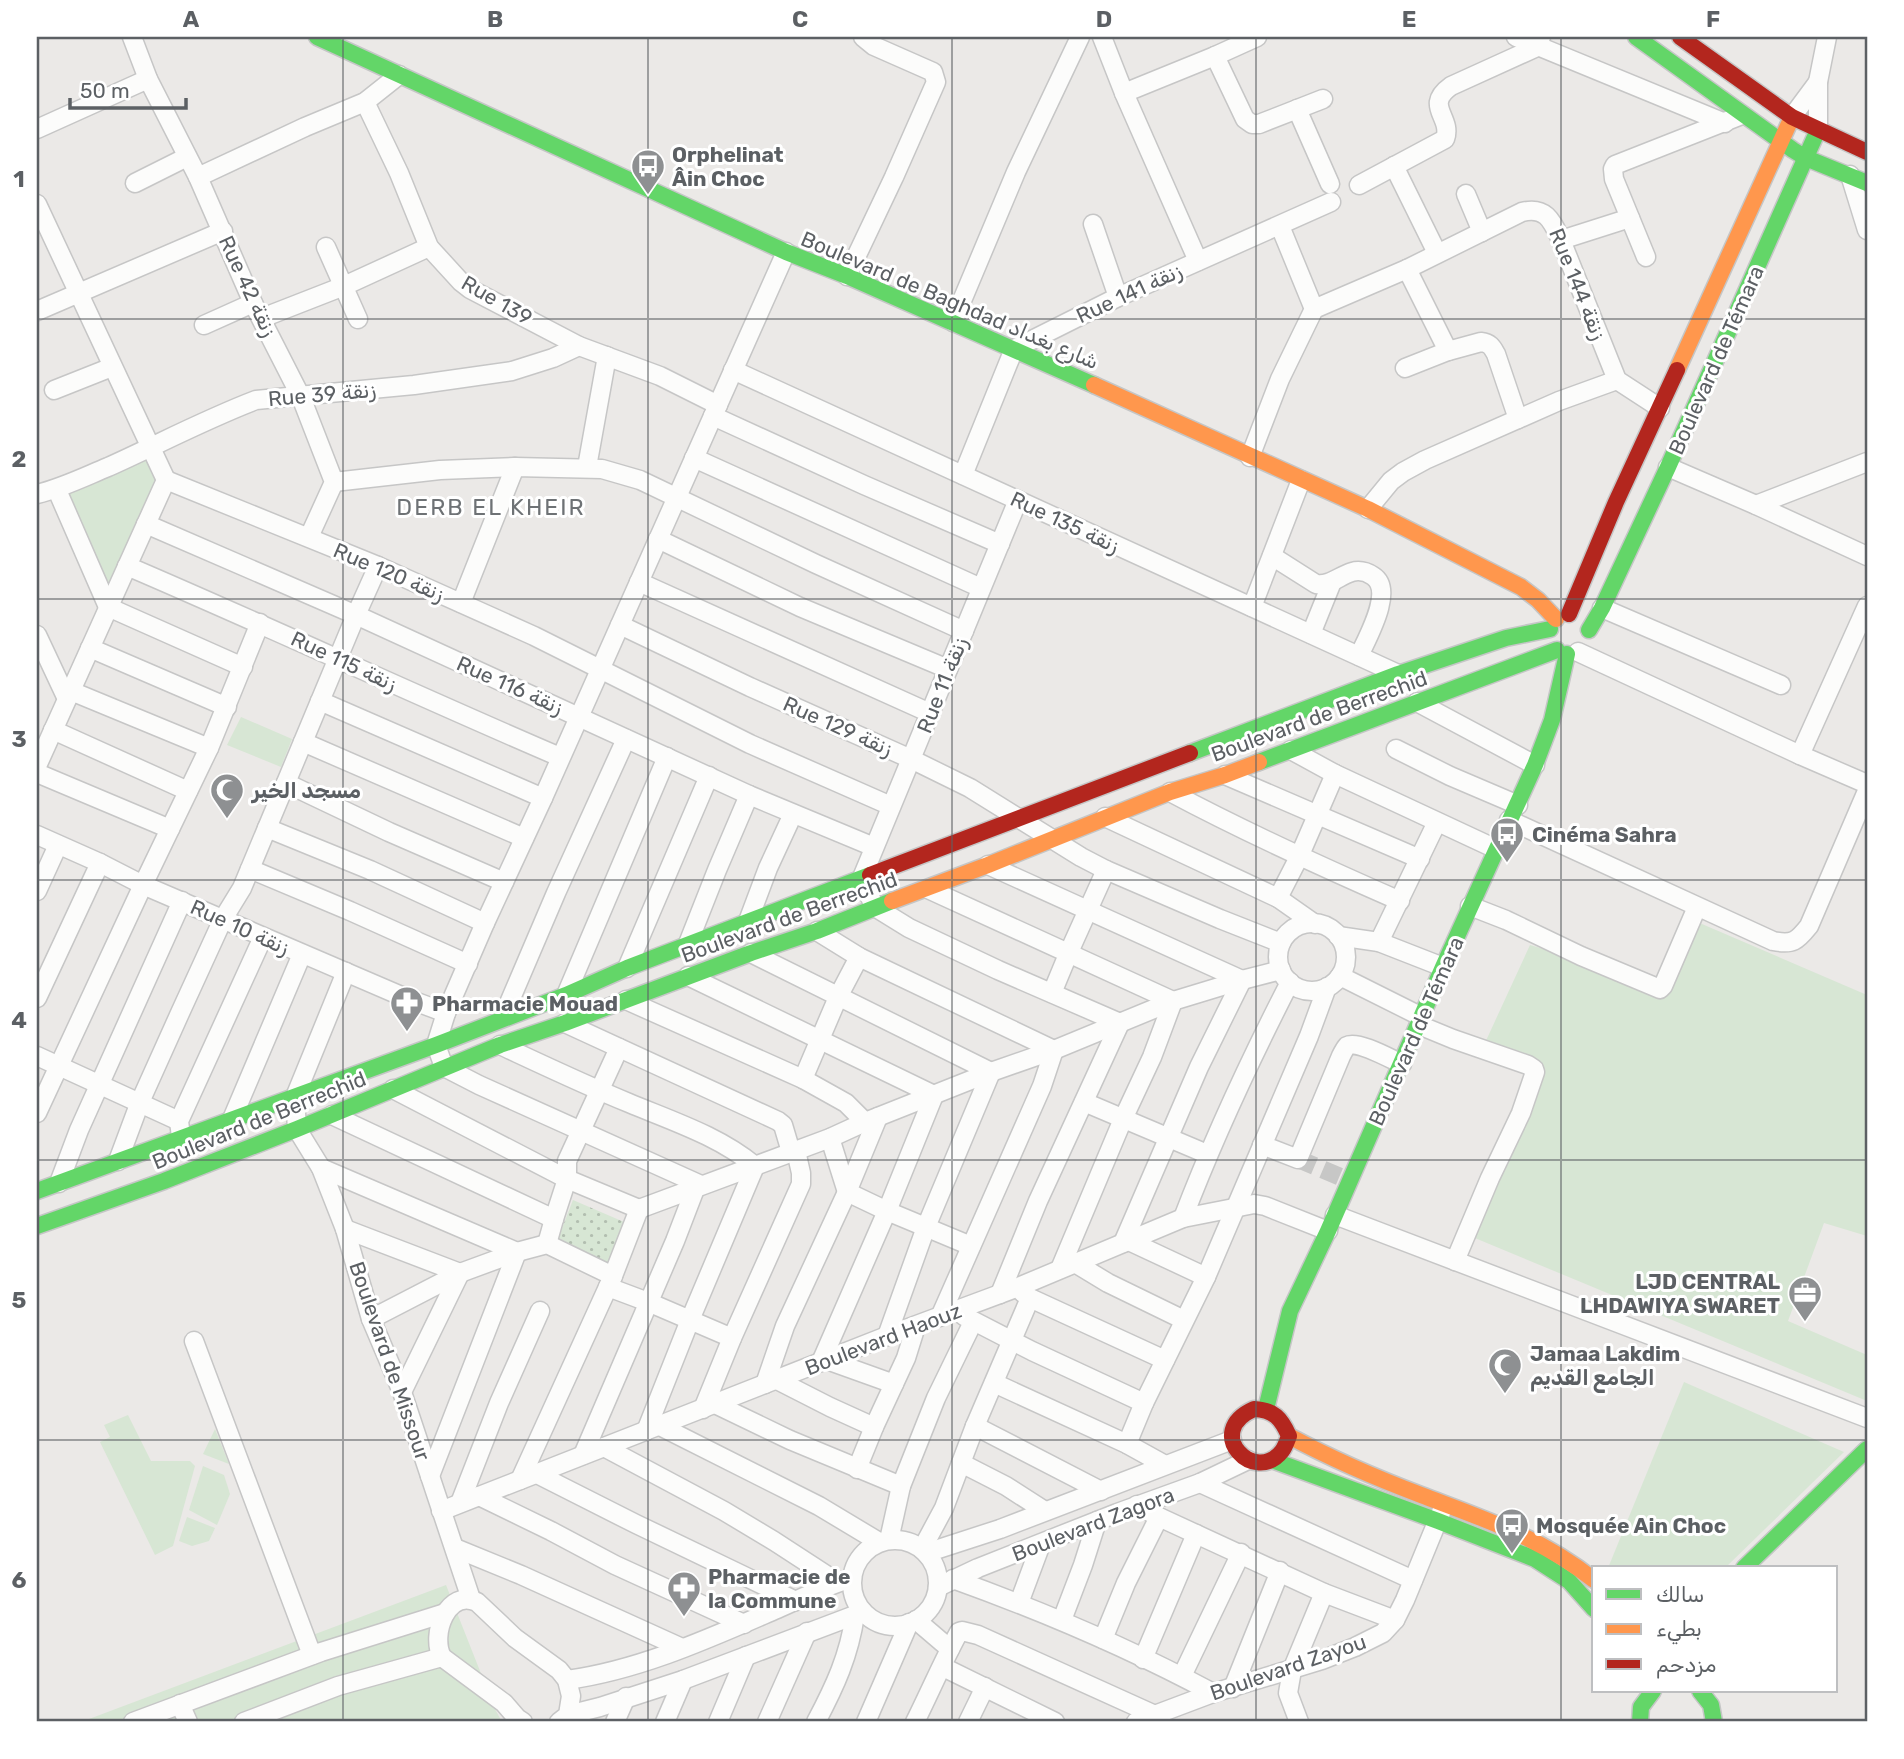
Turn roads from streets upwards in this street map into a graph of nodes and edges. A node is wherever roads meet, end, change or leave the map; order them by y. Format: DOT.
graph roads {
  1 [pos="132,37"];
  2 [pos="317,37"];
  3 [pos="863,37"];
  4 [pos="1080,37"];
  5 [pos="1101,37"];
  6 [pos="1253,37"];
  7 [pos="1516,37"];
  8 [pos="1636,37"];
  9 [pos="1680,37"];
  10 [pos="1827,37"];
  11 [pos="1539,42"];
  12 [pos="1215,56"];
  13 [pos="399,75"];
  14 [pos="148,79"];
  15 [pos="1818,82"];
  16 [pos="1124,93"];
  17 [pos="1323,99"];
  18 [pos="365,102"];
  19 [pos="1297,109"];
  20 [pos="1742,115"];
  21 [pos="1792,117"];
  22 [pos="1725,123"];
  23 [pos="37,130"];
  24 [pos="1818,130"];
  25 [pos="1780,141"];
  26 [pos="1867,152"];
  27 [pos="187,157"];
  28 [pos="1806,158"];
  29 [pos="1394,166"];
  30 [pos="1850,175"];
  31 [pos="198,177"];
  32 [pos="135,183"];
  33 [pos="1867,183"];
  34 [pos="1330,184"];
  35 [pos="1360,185"];
  36 [pos="1466,194"];
  37 [pos="1331,202"];
  38 [pos="37,204"];
  39 [pos="1630,218"];
  40 [pos="1093,224"];
  41 [pos="41,225"];
  42 [pos="1280,226"];
  43 [pos="1867,230"];
  44 [pos="223,231"];
  45 [pos="1482,232"];
  46 [pos="1562,240"];
  47 [pos="326,247"];
  48 [pos="429,247"];
  49 [pos="786,252"];
  50 [pos="1437,253"];
  51 [pos="1646,257"];
  52 [pos="1198,261"];
  53 [pos="1407,269"];
  54 [pos="847,276"];
  55 [pos="344,286"];
  56 [pos="78,292"];
  57 [pos="1118,297"];
  58 [pos="1314,309"];
  59 [pos="37,311"];
  60 [pos="258,311"];
  61 [pos="358,319"];
  62 [pos="953,322"];
  63 [pos="204,325"];
  64 [pos="579,345"];
  65 [pos="1014,349"];
  66 [pos="1448,351"];
  67 [pos="607,356"];
  68 [pos="112,367"];
  69 [pos="1405,368"];
  70 [pos="733,370"];
  71 [pos="1617,380"];
  72 [pos="54,390"];
  73 [pos="301,397"];
  74 [pos="1660,408"];
  75 [pos="715,410"];
  76 [pos="1518,419"];
  77 [pos="151,448"];
  78 [pos="1250,457"];
  79 [pos="694,458"];
  80 [pos="1867,462"];
  81 [pos="515,467"];
  82 [pos="587,467"];
  83 [pos="1668,467"];
  84 [pos="963,475"];
  85 [pos="166,480"];
  86 [pos="1301,480"];
  87 [pos="334,482"];
  88 [pos="57,489"];
  89 [pos="37,494"];
  90 [pos="675,498"];
  91 [pos="1018,500"];
  92 [pos="1756,505"];
  93 [pos="1368,509"];
  94 [pos="146,524"];
  95 [pos="309,537"];
  96 [pos="657,539"];
  97 [pos="1000,544"];
  98 [pos="1272,556"];
  99 [pos="1867,556"];
  100 [pos="127,566"];
  101 [pos="378,566"];
  102 [pos="639,582"];
  103 [pos="1332,582"];
  104 [pos="981,588"];
  105 [pos="461,603"];
  106 [pos="1867,606"];
  107 [pos="108,607"];
  108 [pos="1252,607"];
  109 [pos="1602,608"];
  110 [pos="356,615"];
  111 [pos="1558,620"];
  112 [pos="260,623"];
  113 [pos="620,625"];
  114 [pos="964,631"];
  115 [pos="1589,631"];
  116 [pos="1311,634"];
  117 [pos="37,635"];
  118 [pos="90,648"];
  119 [pos="1567,652"];
  120 [pos="1359,656"];
  121 [pos="338,659"];
  122 [pos="243,667"];
  123 [pos="948,669"];
  124 [pos="599,670"];
  125 [pos="1398,674"];
  126 [pos="1781,685"];
  127 [pos="69,695"];
  128 [pos="320,701"];
  129 [pos="1417,702"];
  130 [pos="227,707"];
  131 [pos="930,713"];
  132 [pos="579,715"];
  133 [pos="53,730"];
  134 [pos="626,739"];
  135 [pos="303,742"];
  136 [pos="209,748"];
  137 [pos="1396,749"];
  138 [pos="1291,750"];
  139 [pos="1800,755"];
  140 [pos="560,757"];
  141 [pos="667,757"];
  142 [pos="911,759"];
  143 [pos="1535,765"];
  144 [pos="37,766"];
  145 [pos="37,774"];
  146 [pos="1335,774"];
  147 [pos="1225,775"];
  148 [pos="709,776"];
  149 [pos="286,783"];
  150 [pos="1867,784"];
  151 [pos="188,791"];
  152 [pos="1867,791"];
  153 [pos="1170,792"];
  154 [pos="749,795"];
  155 [pos="543,798"];
  156 [pos="891,806"];
  157 [pos="1513,813"];
  158 [pos="793,814"];
  159 [pos="1317,815"];
  160 [pos="1105,817"];
  161 [pos="1019,819"];
  162 [pos="1437,822"];
  163 [pos="267,828"];
  164 [pos="170,829"];
  165 [pos="37,835"];
  166 [pos="524,838"];
  167 [pos="1050,839"];
  168 [pos="58,845"];
  169 [pos="874,847"];
  170 [pos="1496,849"];
  171 [pos="1299,857"];
  172 [pos="1420,859"];
  173 [pos="100,863"];
  174 [pos="988,865"];
  175 [pos="250,869"];
  176 [pos="1106,870"];
  177 [pos="861,880"];
  178 [pos="504,882"];
  179 [pos="143,885"];
  180 [pos="928,889"];
  181 [pos="37,891"];
  182 [pos="1278,898"];
  183 [pos="182,901"];
  184 [pos="1400,901"];
  185 [pos="1470,906"];
  186 [pos="875,907"];
  187 [pos="1697,907"];
  188 [pos="1088,911"];
  189 [pos="223,919"];
  190 [pos="485,923"];
  191 [pos="747,924"];
  192 [pos="1315,924"];
  193 [pos="817,932"];
  194 [pos="1338,936"];
  195 [pos="263,937"];
  196 [pos="1281,943"];
  197 [pos="1379,943"];
  198 [pos="687,946"];
  199 [pos="1069,952"];
  200 [pos="751,953"];
  201 [pos="302,954"];
  202 [pos="859,957"];
  203 [pos="468,964"];
  204 [pos="1443,967"];
  205 [pos="627,968"];
  206 [pos="346,972"];
  207 [pos="688,976"];
  208 [pos="1285,976"];
  209 [pos="1242,980"];
  210 [pos="1333,981"];
  211 [pos="1052,993"];
  212 [pos="566,995"];
  213 [pos="838,997"];
  214 [pos="37,998"];
  215 [pos="626,1000"];
  216 [pos="1173,1001"];
  217 [pos="446,1013"];
  218 [pos="503,1017"];
  219 [pos="1421,1021"];
  220 [pos="565,1023"];
  221 [pos="1120,1023"];
  222 [pos="819,1039"];
  223 [pos="436,1045"];
  224 [pos="500,1045"];
  225 [pos="619,1048"];
  226 [pos="1054,1050"];
  227 [pos="37,1056"];
  228 [pos="1402,1064"];
  229 [pos="58,1065"];
  230 [pos="444,1067"];
  231 [pos="991,1072"];
  232 [pos="803,1079"];
  233 [pos="100,1085"];
  234 [pos="393,1089"];
  235 [pos="599,1091"];
  236 [pos="934,1094"];
  237 [pos="295,1097"];
  238 [pos="140,1102"];
  239 [pos="1084,1102"];
  240 [pos="37,1113"];
  241 [pos="332,1115"];
  242 [pos="232,1119"];
  243 [pos="872,1119"];
  244 [pos="1123,1119"];
  245 [pos="181,1129"];
  246 [pos="297,1129"];
  247 [pos="582,1130"];
  248 [pos="830,1138"];
  249 [pos="1168,1138"];
  250 [pos="1262,1145"];
  251 [pos="794,1152"];
  252 [pos="1207,1154"];
  253 [pos="118,1161"];
  254 [pos="755,1166"];
  255 [pos="321,1168"];
  256 [pos="567,1179"];
  257 [pos="60,1183"];
  258 [pos="698,1187"];
  259 [pos="37,1191"];
  260 [pos="847,1192"];
  261 [pos="1235,1206"];
  262 [pos="639,1209"];
  263 [pos="887,1211"];
  264 [pos="1183,1218"];
  265 [pos="554,1219"];
  266 [pos="1331,1223"];
  267 [pos="37,1226"];
  268 [pos="926,1227"];
  269 [pos="345,1229"];
  270 [pos="1126,1242"];
  271 [pos="548,1244"];
  272 [pos="971,1246"];
  273 [pos="517,1252"];
  274 [pos="1455,1261"];
  275 [pos="1068,1266"];
  276 [pos="460,1273"];
  277 [pos="1206,1276"];
  278 [pos="610,1282"];
  279 [pos="1016,1293"];
  280 [pos="648,1302"];
  281 [pos="540,1311"];
  282 [pos="948,1314"];
  283 [pos="371,1319"];
  284 [pos="690,1320"];
  285 [pos="1184,1320"];
  286 [pos="973,1322"];
  287 [pos="916,1326"];
  288 [pos="887,1335"];
  289 [pos="732,1338"];
  290 [pos="1011,1340"];
  291 [pos="194,1341"];
  292 [pos="1165,1360"];
  293 [pos="824,1361"];
  294 [pos="771,1382"];
  295 [pos="993,1383"];
  296 [pos="894,1384"];
  297 [pos="402,1392"];
  298 [pos="1144,1402"];
  299 [pos="709,1406"];
  300 [pos="1266,1409"];
  301 [pos="1867,1418"];
  302 [pos="975,1426"];
  303 [pos="874,1427"];
  304 [pos="653,1429"];
  305 [pos="1289,1436"];
  306 [pos="1232,1440"];
  307 [pos="1127,1444"];
  308 [pos="604,1447"];
  309 [pos="1867,1449"];
  310 [pos="583,1455"];
  311 [pos="1248,1460"];
  312 [pos="1272,1460"];
  313 [pos="961,1463"];
  314 [pos="1165,1465"];
  315 [pos="857,1469"];
  316 [pos="430,1476"];
  317 [pos="528,1477"];
  318 [pos="1200,1483"];
  319 [pos="901,1486"];
  320 [pos="1101,1491"];
  321 [pos="479,1496"];
  322 [pos="460,1503"];
  323 [pos="1137,1505"];
  324 [pos="441,1511"];
  325 [pos="1045,1511"];
  326 [pos="1441,1512"];
  327 [pos="1159,1517"];
  328 [pos="1097,1521"];
  329 [pos="1196,1534"];
  330 [pos="884,1541"];
  331 [pos="1041,1544"];
  332 [pos="455,1548"];
  333 [pos="924,1551"];
  334 [pos="1241,1553"];
  335 [pos="1748,1566"];
  336 [pos="1280,1571"];
  337 [pos="1592,1578"];
  338 [pos="845,1580"];
  339 [pos="1413,1580"];
  340 [pos="945,1583"];
  341 [pos="1324,1593"];
  342 [pos="471,1599"];
  343 [pos="796,1601"];
  344 [pos="1019,1603"];
  345 [pos="1592,1607"];
  346 [pos="445,1613"];
  347 [pos="859,1614"];
  348 [pos="1062,1620"];
  349 [pos="1395,1620"];
  350 [pos="912,1622"];
  351 [pos="744,1623"];
  352 [pos="807,1632"];
  353 [pos="1103,1639"];
  354 [pos="682,1648"];
  355 [pos="950,1649"];
  356 [pos="312,1655"];
  357 [pos="746,1656"];
  358 [pos="442,1657"];
  359 [pos="1143,1659"];
  360 [pos="943,1667"];
  361 [pos="1292,1670"];
  362 [pos="1182,1676"];
  363 [pos="567,1680"];
  364 [pos="682,1680"];
  365 [pos="985,1687"];
  366 [pos="1233,1688"];
  367 [pos="1701,1692"];
  368 [pos="1213,1693"];
  369 [pos="626,1697"];
  370 [pos="180,1703"];
  371 [pos="1019,1714"];
  372 [pos="1155,1715"];
  373 [pos="563,1720"];
  374 [pos="520,1721"];
  375 [pos="133,1722"];
  376 [pos="188,1722"];
  377 [pos="244,1722"];
  378 [pos="615,1722"];
  379 [pos="665,1722"];
  380 [pos="718,1722"];
  381 [pos="767,1722"];
  382 [pos="816,1722"];
  383 [pos="866,1722"];
  384 [pos="915,1722"];
  385 [pos="968,1722"];
  386 [pos="1055,1722"];
  387 [pos="1136,1722"];
  388 [pos="1299,1722"];
  389 [pos="1714,1722"];
  1 -- 14 [label="street, Rue 42 زنقة"];
  2 -- 13 [label="street, Boulevard de Baghdad شارع بغداد"];
  3 -- 54 [label="street"];
  4 -- 62 [label="street"];
  5 -- 16 [label="street"];
  6 -- 12 [label="street"];
  7 -- 11 [label="street"];
  8 -- 20 [label="street"];
  9 -- 21 [label="street"];
  10 -- 15 [label="street, Boulevard de Témara"];
  11 -- 22 [label="street"];
  11 -- 29 [label="street"];
  12 -- 16 [label="street"];
  12 -- 19 [label="street"];
  13 -- 18 [label="street"];
  13 -- 49 [label="street, Boulevard de Baghdad شارع بغداد"];
  14 -- 23 [label="street"];
  14 -- 27 [label="street, Rue 42 زنقة"];
  15 -- 21 [label="street, Boulevard de Témara"];
  15 -- 24 [label="street, Boulevard de Témara"];
  16 -- 52 [label="street"];
  17 -- 19 [label="street"];
  18 -- 31 [label="street"];
  18 -- 48 [label="street, Rue 139"];
  19 -- 34 [label="street"];
  20 -- 22 [label="street"];
  20 -- 25 [label="street"];
  21 -- 24 [label="street"];
  21 -- 25 [label="street, Boulevard de Témara"];
  22 -- 39 [label="street"];
  24 -- 26 [label="street"];
  24 -- 28 [label="street, Boulevard de Témara"];
  25 -- 28 [label="street"];
  25 -- 74 [label="street, Boulevard de Témara"];
  27 -- 31 [label="street, Rue 42 زنقة"];
  27 -- 32 [label="street"];
  28 -- 30 [label="street"];
  28 -- 83 [label="street, Boulevard de Témara"];
  29 -- 35 [label="street"];
  29 -- 50 [label="street"];
  30 -- 33 [label="street"];
  30 -- 43 [label="street"];
  31 -- 44 [label="street, Rue 42 زنقة"];
  36 -- 45 [label="street"];
  37 -- 42 [label="street, Rue 141 زنقة"];
  38 -- 41 [label="street"];
  39 -- 46 [label="street"];
  39 -- 51 [label="street"];
  40 -- 57 [label="street"];
  41 -- 56 [label="street"];
  42 -- 52 [label="street, Rue 141 زنقة"];
  42 -- 58 [label="street"];
  44 -- 56 [label="street"];
  44 -- 60 [label="street, Rue 42 زنقة"];
  45 -- 46 [label="street, Rue 144 زنقة"];
  45 -- 50 [label="street, Rue 144 زنقة"];
  46 -- 71 [label="street, Rue 144 زنقة"];
  47 -- 55 [label="street"];
  48 -- 55 [label="street"];
  48 -- 64 [label="street, Rue 139"];
  49 -- 54 [label="street, Boulevard de Baghdad شارع بغداد"];
  49 -- 70 [label="street"];
  50 -- 53 [label="street, Rue 144 زنقة"];
  52 -- 57 [label="street, Rue 141 زنقة"];
  53 -- 58 [label="street, Rue 144 زنقة"];
  53 -- 66 [label="street"];
  54 -- 62 [label="street, Boulevard de Baghdad شارع بغداد"];
  55 -- 60 [label="street"];
  55 -- 61 [label="street"];
  56 -- 59 [label="street"];
  56 -- 68 [label="street"];
  57 -- 65 [label="street, Rue 141 زنقة"];
  58 -- 78 [label="street"];
  60 -- 63 [label="street"];
  60 -- 73 [label="street, Rue 42 زنقة"];
  62 -- 65 [label="street, Boulevard de Baghdad شارع بغداد"];
  64 -- 67 [label="street, Rue 139"];
  64 -- 73 [label="street, Rue 39 زنقة"];
  65 -- 78 [label="street, Boulevard de Baghdad شارع بغداد"];
  65 -- 84 [label="street"];
  66 -- 69 [label="street"];
  66 -- 76 [label="street"];
  67 -- 75 [label="street, Rue 139"];
  67 -- 82 [label="street"];
  68 -- 72 [label="street"];
  68 -- 77 [label="street"];
  70 -- 75 [label="street"];
  70 -- 84 [label="street, Rue 135 زنقة"];
  71 -- 74 [label="street"];
  71 -- 76 [label="street"];
  73 -- 77 [label="street, Rue 39 زنقة"];
  73 -- 87 [label="street, Rue 42 زنقة"];
  74 -- 111 [label="street, Boulevard de Témara"];
  75 -- 79 [label="street"];
  75 -- 97 [label="street, Rue 139"];
  76 -- 93 [label="street"];
  77 -- 85 [label="street"];
  77 -- 88 [label="street, Rue 39 زنقة"];
  78 -- 86 [label="street, Boulevard de Baghdad شارع بغداد"];
  79 -- 90 [label="street"];
  79 -- 104 [label="street"];
  80 -- 92 [label="street"];
  81 -- 82 [label="street"];
  81 -- 87 [label="street"];
  81 -- 105 [label="street"];
  82 -- 90 [label="street"];
  83 -- 92 [label="street"];
  83 -- 109 [label="street, Boulevard de Témara"];
  84 -- 91 [label="street, Rue 135 زنقة"];
  85 -- 94 [label="street"];
  85 -- 95 [label="street, Rue 120 زنقة"];
  86 -- 93 [label="street, Boulevard de Baghdad شارع بغداد"];
  86 -- 98 [label="street"];
  87 -- 95 [label="street"];
  88 -- 89 [label="street, Rue 39 زنقة"];
  88 -- 107 [label="street"];
  90 -- 96 [label="street"];
  90 -- 114 [label="street"];
  91 -- 97 [label="street, Rue 11 زنقة"];
  91 -- 108 [label="street, Rue 135 زنقة"];
  92 -- 99 [label="street"];
  93 -- 111 [label="street, Boulevard de Baghdad شارع بغداد"];
  94 -- 100 [label="street"];
  94 -- 110 [label="street, Rue 116 زنقة"];
  95 -- 101 [label="street, Rue 120 زنقة"];
  96 -- 102 [label="street"];
  96 -- 123 [label="street"];
  97 -- 104 [label="street, Rue 11 زنقة"];
  98 -- 103 [label="street"];
  98 -- 108 [label="street"];
  100 -- 107 [label="street"];
  100 -- 112 [label="street, Rue 115 زنقة"];
  101 -- 105 [label="street, Rue 120 زنقة"];
  101 -- 110 [label="street"];
  102 -- 113 [label="street"];
  102 -- 131 [label="street"];
  103 -- 116 [label="street"];
  103 -- 120 [label="street"];
  104 -- 114 [label="street, Rue 11 زنقة"];
  105 -- 124 [label="street, Rue 120 زنقة"];
  106 -- 139 [label="street"];
  107 -- 118 [label="street"];
  107 -- 122 [label="street"];
  108 -- 116 [label="street, Rue 135 زنقة"];
  109 -- 115 [label="street, Boulevard de Témara"];
  109 -- 126 [label="street"];
  110 -- 121 [label="street"];
  110 -- 132 [label="street, Rue 116 زنقة"];
  111 -- 115 [label="street"];
  111 -- 119 [label="street"];
  111 -- 125 [label="street, Boulevard de Berrechid"];
  112 -- 121 [label="street, Rue 115 زنقة"];
  112 -- 122 [label="street"];
  113 -- 124 [label="street"];
  113 -- 142 [label="street, Rue 129 زنقة"];
  114 -- 123 [label="street, Rue 11 زنقة"];
  115 -- 119 [label="street"];
  116 -- 120 [label="street, Rue 135 زنقة"];
  117 -- 127 [label="street"];
  118 -- 127 [label="street"];
  118 -- 130 [label="street"];
  119 -- 129 [label="street, Boulevard de Berrechid"];
  119 -- 139 [label="street"];
  119 -- 143 [label="street, Boulevard de Témara"];
  120 -- 125 [label="street, Rue 135 زنقة"];
  121 -- 128 [label="street"];
  121 -- 140 [label="street, Rue 115 زنقة"];
  122 -- 130 [label="street"];
  123 -- 131 [label="street, Rue 11 زنقة"];
  124 -- 132 [label="street"];
  124 -- 156 [label="street, Rue 120 زنقة"];
  125 -- 161 [label="street, Boulevard de Berrechid"];
  127 -- 133 [label="street"];
  127 -- 136 [label="street"];
  128 -- 135 [label="street"];
  128 -- 155 [label="street"];
  129 -- 138 [label="street, Boulevard de Berrechid"];
  129 -- 143 [label="street"];
  130 -- 136 [label="street"];
  131 -- 142 [label="street, Rue 11 زنقة"];
  132 -- 134 [label="street, Rue 116 زنقة"];
  132 -- 140 [label="street"];
  133 -- 144 [label="street"];
  133 -- 151 [label="street"];
  134 -- 141 [label="street, Rue 116 زنقة"];
  134 -- 218 [label="street"];
  135 -- 149 [label="street"];
  135 -- 166 [label="street"];
  136 -- 151 [label="street"];
  137 -- 157 [label="street"];
  138 -- 146 [label="street"];
  138 -- 147 [label="street, Boulevard de Berrechid"];
  139 -- 150 [label="street"];
  140 -- 155 [label="street"];
  141 -- 148 [label="street, Rue 116 زنقة"];
  141 -- 212 [label="street"];
  142 -- 156 [label="street, Rue 11 زنقة"];
  142 -- 161 [label="street, Rue 129 زنقة"];
  143 -- 157 [label="street, Boulevard de Témara"];
  145 -- 164 [label="street"];
  146 -- 159 [label="street"];
  146 -- 162 [label="street"];
  147 -- 153 [label="street, Boulevard de Berrechid"];
  147 -- 159 [label="street"];
  148 -- 154 [label="street, Rue 116 زنقة"];
  148 -- 205 [label="street"];
  149 -- 163 [label="street"];
  149 -- 178 [label="street"];
  151 -- 164 [label="street"];
  152 -- 187 [label="street"];
  153 -- 160 [label="street, Boulevard de Berrechid"];
  153 -- 171 [label="street"];
  154 -- 158 [label="street, Rue 116 زنقة"];
  154 -- 198 [label="street"];
  155 -- 166 [label="street"];
  156 -- 169 [label="street, Rue 11 زنقة"];
  157 -- 170 [label="street, Boulevard de Témara"];
  157 -- 187 [label="street"];
  158 -- 169 [label="street, Rue 116 زنقة"];
  158 -- 191 [label="street"];
  159 -- 171 [label="street"];
  159 -- 172 [label="street"];
  160 -- 167 [label="street, Boulevard de Berrechid"];
  160 -- 182 [label="street"];
  161 -- 167 [label="street, Rue 129 زنقة"];
  161 -- 177 [label="street, Boulevard de Berrechid"];
  162 -- 170 [label="street"];
  162 -- 172 [label="street"];
  163 -- 175 [label="street"];
  163 -- 190 [label="street"];
  164 -- 179 [label="street"];
  165 -- 168 [label="street, Rue 10 زنقة"];
  166 -- 178 [label="street"];
  167 -- 174 [label="street, Boulevard de Berrechid"];
  167 -- 176 [label="street, Rue 129 زنقة"];
  168 -- 173 [label="street, Rue 10 زنقة"];
  168 -- 181 [label="street"];
  169 -- 177 [label="street, Rue 11 زنقة"];
  170 -- 185 [label="street, Boulevard de Témara"];
  171 -- 182 [label="street"];
  171 -- 184 [label="street"];
  172 -- 184 [label="street"];
  173 -- 179 [label="street, Rue 10 زنقة"];
  173 -- 214 [label="street"];
  174 -- 180 [label="street, Boulevard de Berrechid"];
  174 -- 188 [label="street"];
  175 -- 189 [label="street"];
  175 -- 203 [label="street"];
  176 -- 188 [label="street"];
  176 -- 196 [label="street, Rue 129 زنقة"];
  177 -- 186 [label="street"];
  177 -- 191 [label="street, Boulevard de Berrechid"];
  178 -- 190 [label="street"];
  179 -- 183 [label="street, Rue 10 زنقة"];
  179 -- 229 [label="street"];
  180 -- 186 [label="street, Boulevard de Berrechid"];
  180 -- 199 [label="street"];
  182 -- 192 [label="street"];
  183 -- 189 [label="street, Rue 10 زنقة"];
  183 -- 233 [label="street"];
  184 -- 197 [label="street"];
  185 -- 187 [label="street"];
  185 -- 204 [label="street, Boulevard de Témara"];
  186 -- 193 [label="street, Boulevard de Berrechid"];
  186 -- 211 [label="street"];
  188 -- 199 [label="street"];
  188 -- 209 [label="street"];
  189 -- 195 [label="street, Rue 10 زنقة"];
  189 -- 238 [label="street"];
  190 -- 203 [label="street"];
  191 -- 198 [label="street, Boulevard de Berrechid"];
  192 -- 194 [label="street"];
  192 -- 196 [label="street"];
  193 -- 200 [label="street, Boulevard de Berrechid"];
  193 -- 202 [label="street"];
  194 -- 197 [label="street"];
  194 -- 210 [label="street"];
  195 -- 201 [label="street, Rue 10 زنقة"];
  195 -- 245 [label="street"];
  196 -- 208 [label="street"];
  197 -- 204 [label="street"];
  198 -- 205 [label="street, Boulevard de Berrechid"];
  199 -- 211 [label="street"];
  199 -- 216 [label="street"];
  200 -- 207 [label="street, Boulevard de Berrechid"];
  200 -- 213 [label="street"];
  201 -- 206 [label="street, Rue 10 زنقة"];
  201 -- 242 [label="street"];
  202 -- 213 [label="street"];
  202 -- 226 [label="street"];
  203 -- 217 [label="street"];
  204 -- 219 [label="street, Boulevard de Témara"];
  205 -- 212 [label="street, Boulevard de Berrechid"];
  206 -- 217 [label="street, Rue 10 زنقة"];
  206 -- 237 [label="street"];
  207 -- 215 [label="street, Boulevard de Berrechid"];
  207 -- 222 [label="street"];
  208 -- 209 [label="street"];
  208 -- 210 [label="street"];
  208 -- 252 [label="street"];
  209 -- 216 [label="street"];
  209 -- 249 [label="street"];
  210 -- 219 [label="street"];
  210 -- 250 [label="street"];
  211 -- 221 [label="street"];
  212 -- 218 [label="street, Boulevard de Berrechid"];
  213 -- 222 [label="street"];
  213 -- 231 [label="street"];
  215 -- 220 [label="street, Boulevard de Berrechid"];
  215 -- 232 [label="street"];
  216 -- 221 [label="street"];
  216 -- 244 [label="street"];
  217 -- 223 [label="street"];
  218 -- 223 [label="street, Boulevard de Berrechid"];
  219 -- 228 [label="street, Boulevard de Témara"];
  219 -- 274 [label="street"];
  220 -- 224 [label="street, Boulevard de Berrechid"];
  220 -- 225 [label="street"];
  221 -- 226 [label="street"];
  221 -- 239 [label="street"];
  222 -- 232 [label="street"];
  222 -- 236 [label="street"];
  223 -- 230 [label="street"];
  223 -- 237 [label="street, Boulevard de Berrechid"];
  224 -- 230 [label="street, Boulevard de Berrechid"];
  224 -- 235 [label="street"];
  225 -- 235 [label="street"];
  225 -- 251 [label="street"];
  226 -- 231 [label="street"];
  226 -- 272 [label="street"];
  227 -- 229 [label="street"];
  228 -- 250 [label="street"];
  228 -- 266 [label="street, Boulevard de Témara"];
  229 -- 233 [label="street"];
  229 -- 240 [label="street"];
  230 -- 234 [label="street, Boulevard de Berrechid"];
  230 -- 247 [label="street"];
  231 -- 236 [label="street"];
  231 -- 268 [label="street"];
  232 -- 243 [label="street"];
  233 -- 238 [label="street"];
  233 -- 257 [label="street"];
  234 -- 241 [label="street, Boulevard de Berrechid"];
  234 -- 256 [label="street"];
  235 -- 247 [label="street"];
  235 -- 254 [label="street"];
  236 -- 243 [label="street"];
  236 -- 263 [label="street"];
  237 -- 242 [label="street, Boulevard de Berrechid"];
  237 -- 246 [label="street"];
  238 -- 245 [label="street"];
  238 -- 253 [label="street"];
  239 -- 244 [label="street"];
  239 -- 279 [label="street"];
  241 -- 246 [label="street, Boulevard de Berrechid"];
  241 -- 265 [label="street"];
  242 -- 245 [label="street, Boulevard de Berrechid"];
  243 -- 248 [label="street"];
  243 -- 260 [label="street"];
  244 -- 249 [label="street"];
  244 -- 275 [label="street"];
  245 -- 253 [label="street, Boulevard de Berrechid"];
  246 -- 255 [label="street, Boulevard de Missour"];
  246 -- 267 [label="street, Boulevard de Berrechid"];
  247 -- 256 [label="street"];
  247 -- 258 [label="street"];
  248 -- 251 [label="street"];
  248 -- 260 [label="street"];
  249 -- 252 [label="street"];
  249 -- 270 [label="street"];
  250 -- 261 [label="street"];
  251 -- 254 [label="street"];
  251 -- 289 [label="street"];
  252 -- 264 [label="street"];
  253 -- 257 [label="street, Boulevard de Berrechid"];
  254 -- 258 [label="street"];
  254 -- 284 [label="street"];
  255 -- 269 [label="street, Boulevard de Missour"];
  255 -- 273 [label="street"];
  256 -- 262 [label="street"];
  256 -- 265 [label="street"];
  257 -- 259 [label="street, Boulevard de Berrechid"];
  258 -- 262 [label="street"];
  258 -- 280 [label="street"];
  260 -- 263 [label="street"];
  260 -- 294 [label="street"];
  261 -- 264 [label="street, Boulevard Haouz"];
  261 -- 266 [label="street, Boulevard Haouz"];
  261 -- 277 [label="street"];
  262 -- 278 [label="street"];
  263 -- 268 [label="street"];
  263 -- 293 [label="street"];
  264 -- 270 [label="street, Boulevard Haouz"];
  265 -- 271 [label="street"];
  266 -- 274 [label="street, Boulevard Haouz"];
  266 -- 300 [label="street, Boulevard de Témara"];
  268 -- 272 [label="street"];
  268 -- 288 [label="street"];
  269 -- 276 [label="street"];
  269 -- 283 [label="street, Boulevard de Missour"];
  270 -- 275 [label="street, Boulevard Haouz"];
  270 -- 277 [label="street"];
  271 -- 273 [label="street"];
  271 -- 278 [label="street"];
  272 -- 282 [label="street"];
  273 -- 276 [label="street"];
  273 -- 316 [label="street"];
  274 -- 301 [label="street, Boulevard Haouz"];
  275 -- 279 [label="street, Boulevard Haouz"];
  275 -- 285 [label="street"];
  276 -- 283 [label="street"];
  276 -- 297 [label="street"];
  277 -- 285 [label="street"];
  278 -- 280 [label="street"];
  278 -- 317 [label="street"];
  279 -- 282 [label="street, Boulevard Haouz"];
  279 -- 290 [label="street"];
  279 -- 292 [label="street"];
  280 -- 284 [label="street"];
  280 -- 310 [label="street"];
  281 -- 322 [label="street"];
  282 -- 286 [label="street"];
  282 -- 287 [label="street, Boulevard Haouz"];
  283 -- 297 [label="street, Boulevard de Missour"];
  284 -- 289 [label="street"];
  284 -- 304 [label="street"];
  285 -- 292 [label="street"];
  286 -- 290 [label="street"];
  286 -- 319 [label="street"];
  287 -- 288 [label="street, Boulevard Haouz"];
  287 -- 296 [label="street"];
  288 -- 293 [label="street, Boulevard Haouz"];
  289 -- 299 [label="street"];
  290 -- 295 [label="street"];
  290 -- 298 [label="street"];
  291 -- 356 [label="street"];
  292 -- 298 [label="street"];
  293 -- 294 [label="street, Boulevard Haouz"];
  293 -- 296 [label="street"];
  294 -- 299 [label="street, Boulevard Haouz"];
  294 -- 303 [label="street"];
  295 -- 302 [label="street"];
  295 -- 307 [label="street"];
  296 -- 303 [label="street"];
  297 -- 316 [label="street, Boulevard de Missour"];
  298 -- 307 [label="street"];
  299 -- 304 [label="street, Boulevard Haouz"];
  299 -- 315 [label="street"];
  300 -- 305 [label="street"];
  300 -- 306 [label="street"];
  302 -- 313 [label="street"];
  302 -- 320 [label="street"];
  303 -- 315 [label="street"];
  304 -- 308 [label="street, Boulevard Haouz"];
  304 -- 330 [label="street"];
  305 -- 312 [label="street"];
  305 -- 326 [label="street"];
  306 -- 311 [label="street"];
  306 -- 314 [label="street, Boulevard Zagora"];
  307 -- 314 [label="street"];
  308 -- 310 [label="street, Boulevard Haouz"];
  308 -- 338 [label="street"];
  309 -- 335 [label="street"];
  310 -- 317 [label="street, Boulevard Haouz"];
  311 -- 312 [label="street"];
  311 -- 318 [label="street, Boulevard Zagora"];
  312 -- 326 [label="street"];
  313 -- 325 [label="street"];
  313 -- 333 [label="street"];
  314 -- 320 [label="street, Boulevard Zagora"];
  315 -- 319 [label="street"];
  316 -- 324 [label="street, Boulevard de Missour"];
  317 -- 321 [label="street, Boulevard Haouz"];
  317 -- 343 [label="street"];
  318 -- 323 [label="street, Boulevard Zagora"];
  318 -- 339 [label="street"];
  319 -- 330 [label="street"];
  320 -- 325 [label="street, Boulevard Zagora"];
  321 -- 322 [label="street, Boulevard Haouz"];
  321 -- 351 [label="street"];
  322 -- 324 [label="street, Boulevard Haouz"];
  323 -- 327 [label="street"];
  323 -- 328 [label="street, Boulevard Zagora"];
  324 -- 332 [label="street, Boulevard de Missour"];
  325 -- 333 [label="street, Boulevard Zagora"];
  326 -- 337 [label="street"];
  326 -- 339 [label="street, Boulevard Zayou"];
  326 -- 345 [label="street"];
  327 -- 329 [label="street"];
  327 -- 353 [label="street"];
  328 -- 331 [label="street, Boulevard Zagora"];
  328 -- 348 [label="street"];
  329 -- 334 [label="street"];
  329 -- 359 [label="street"];
  330 -- 333 [label="street"];
  330 -- 338 [label="street"];
  331 -- 340 [label="street, Boulevard Zagora"];
  331 -- 344 [label="street"];
  332 -- 342 [label="street, Boulevard de Missour"];
  332 -- 354 [label="street"];
  333 -- 340 [label="street"];
  334 -- 336 [label="street"];
  334 -- 362 [label="street"];
  336 -- 341 [label="street"];
  336 -- 366 [label="street"];
  338 -- 343 [label="street"];
  338 -- 347 [label="street"];
  339 -- 349 [label="street, Boulevard Zayou"];
  340 -- 344 [label="street"];
  340 -- 350 [label="street"];
  341 -- 349 [label="street"];
  341 -- 361 [label="street"];
  342 -- 346 [label="street"];
  342 -- 363 [label="street"];
  343 -- 351 [label="street"];
  344 -- 348 [label="street"];
  346 -- 356 [label="street"];
  346 -- 358 [label="street"];
  347 -- 350 [label="street"];
  347 -- 352 [label="street"];
  347 -- 382 [label="street"];
  348 -- 353 [label="street"];
  349 -- 361 [label="street, Boulevard Zayou"];
  350 -- 355 [label="street"];
  350 -- 383 [label="street"];
  351 -- 354 [label="street"];
  352 -- 357 [label="street"];
  352 -- 381 [label="street"];
  353 -- 359 [label="street"];
  354 -- 363 [label="street"];
  355 -- 360 [label="street"];
  355 -- 372 [label="street"];
  356 -- 370 [label="street"];
  357 -- 364 [label="street"];
  357 -- 380 [label="street"];
  358 -- 374 [label="street"];
  358 -- 377 [label="street"];
  359 -- 362 [label="street"];
  360 -- 365 [label="street"];
  360 -- 384 [label="street"];
  361 -- 366 [label="street, Boulevard Zayou"];
  361 -- 388 [label="street"];
  362 -- 368 [label="street"];
  363 -- 373 [label="street"];
  364 -- 369 [label="street"];
  364 -- 379 [label="street"];
  365 -- 371 [label="street"];
  365 -- 385 [label="street"];
  366 -- 368 [label="street, Boulevard Zayou"];
  367 -- 389 [label="street"];
  368 -- 372 [label="street, Boulevard Zayou"];
  369 -- 373 [label="street"];
  369 -- 378 [label="street"];
  370 -- 375 [label="street"];
  370 -- 376 [label="street"];
  371 -- 386 [label="street"];
  372 -- 387 [label="street, Boulevard Zayou"];
}
